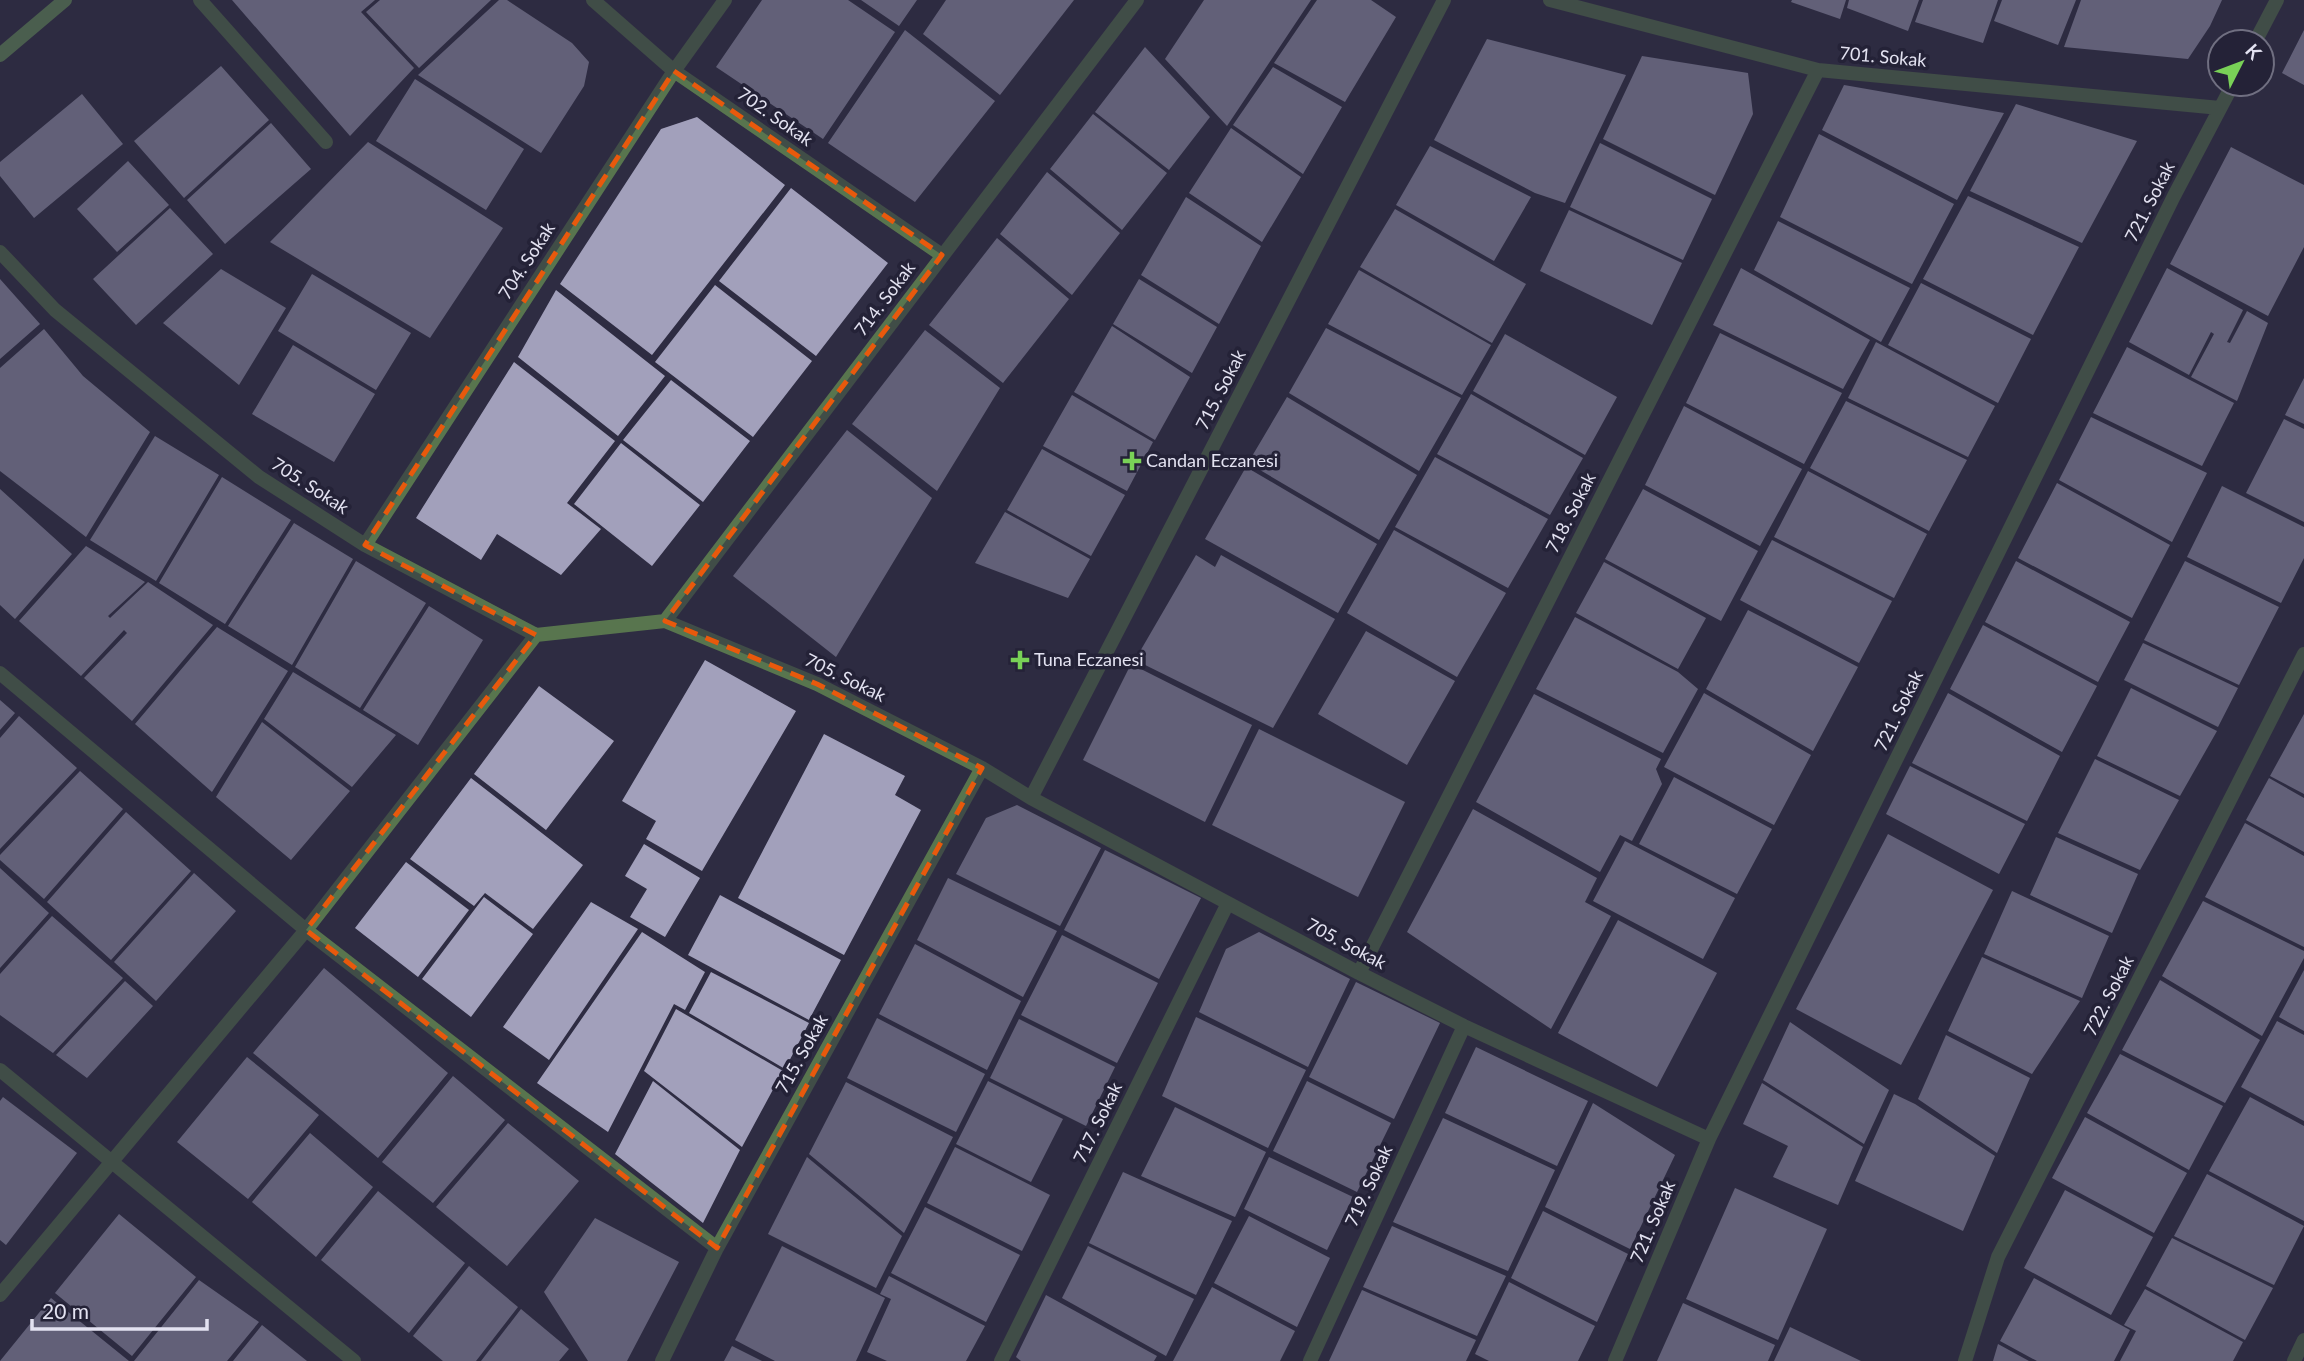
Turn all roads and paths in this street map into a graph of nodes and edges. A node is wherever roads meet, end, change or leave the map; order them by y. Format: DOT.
graph roads {
  1 [pos="65,0"];
  2 [pos="200,0"];
  3 [pos="593,0"];
  4 [pos="725,0"];
  5 [pos="1137,0"];
  6 [pos="1444,0"];
  7 [pos="1550,0"];
  8 [pos="2277,0"];
  9 [pos="2262,28"];
  10 [pos="0,55"];
  11 [pos="1818,70"];
  12 [pos="674,71"];
  13 [pos="2225,98"];
  14 [pos="2220,108"];
  15 [pos="326,142"];
  16 [pos="0,252"];
  17 [pos="942,255"];
  18 [pos="365,545"];
  19 [pos="665,621"];
  20 [pos="536,635"];
  21 [pos="2304,654"];
  22 [pos="0,673"];
  23 [pos="982,768"];
  24 [pos="1031,798"];
  25 [pos="1228,903"];
  26 [pos="306,930"];
  27 [pos="1359,973"];
  28 [pos="1464,1026"];
  29 [pos="0,1070"];
  30 [pos="1709,1139"];
  31 [pos="111,1161"];
  32 [pos="717,1248"];
  33 [pos="0,1295"];
  34 [pos="2304,1340"];
  35 [pos="354,1361"];
  36 [pos="662,1361"];
  37 [pos="1001,1361"];
  38 [pos="1310,1361"];
  39 [pos="1615,1361"];
  40 [pos="1965,1361"];
  41 [pos="2294,1361"];
  1 -- 10 [label="main road"];
  2 -- 15 [label="street"];
  3 -- 12 [label="street, 702. Sokak"];
  4 -- 12 [label="street, 704. Sokak"];
  5 -- 17 [label="street, 714. Sokak"];
  6 -- 24 [label="street, 715. Sokak"];
  7 -- 11 [label="street, 701. Sokak"];
  8 -- 9 [label="street"];
  11 -- 14 [label="street, 701. Sokak"];
  11 -- 27 [label="street, 718. Sokak"];
  12 -- 17 [label="street, 702. Sokak"];
  12 -- 18 [label="street, 704. Sokak"];
  13 -- 14 [label="street, 721. Sokak"];
  14 -- 30 [label="street, 721. Sokak"];
  16 -- 18 [label="street, 705. Sokak"];
  17 -- 19 [label="street, 714. Sokak"];
  18 -- 20 [label="street, 705. Sokak"];
  19 -- 20 [label="street, 705. Sokak"];
  19 -- 23 [label="street, 705. Sokak"];
  20 -- 26 [label="street"];
  21 -- 40 [label="street, 722. Sokak"];
  22 -- 26 [label="street"];
  23 -- 24 [label="street, 705. Sokak"];
  23 -- 32 [label="street, 715. Sokak"];
  24 -- 25 [label="street, 705. Sokak"];
  25 -- 27 [label="street, 705. Sokak"];
  25 -- 37 [label="street, 717. Sokak"];
  26 -- 31 [label="street"];
  26 -- 32 [label="street"];
  27 -- 28 [label="street, 705. Sokak"];
  28 -- 30 [label="street, 705. Sokak"];
  28 -- 38 [label="street, 719. Sokak"];
  29 -- 31 [label="street"];
  30 -- 39 [label="street, 721. Sokak"];
  31 -- 33 [label="street"];
  31 -- 35 [label="street"];
  32 -- 36 [label="street, 715. Sokak"];
  34 -- 41 [label="street"];
}
